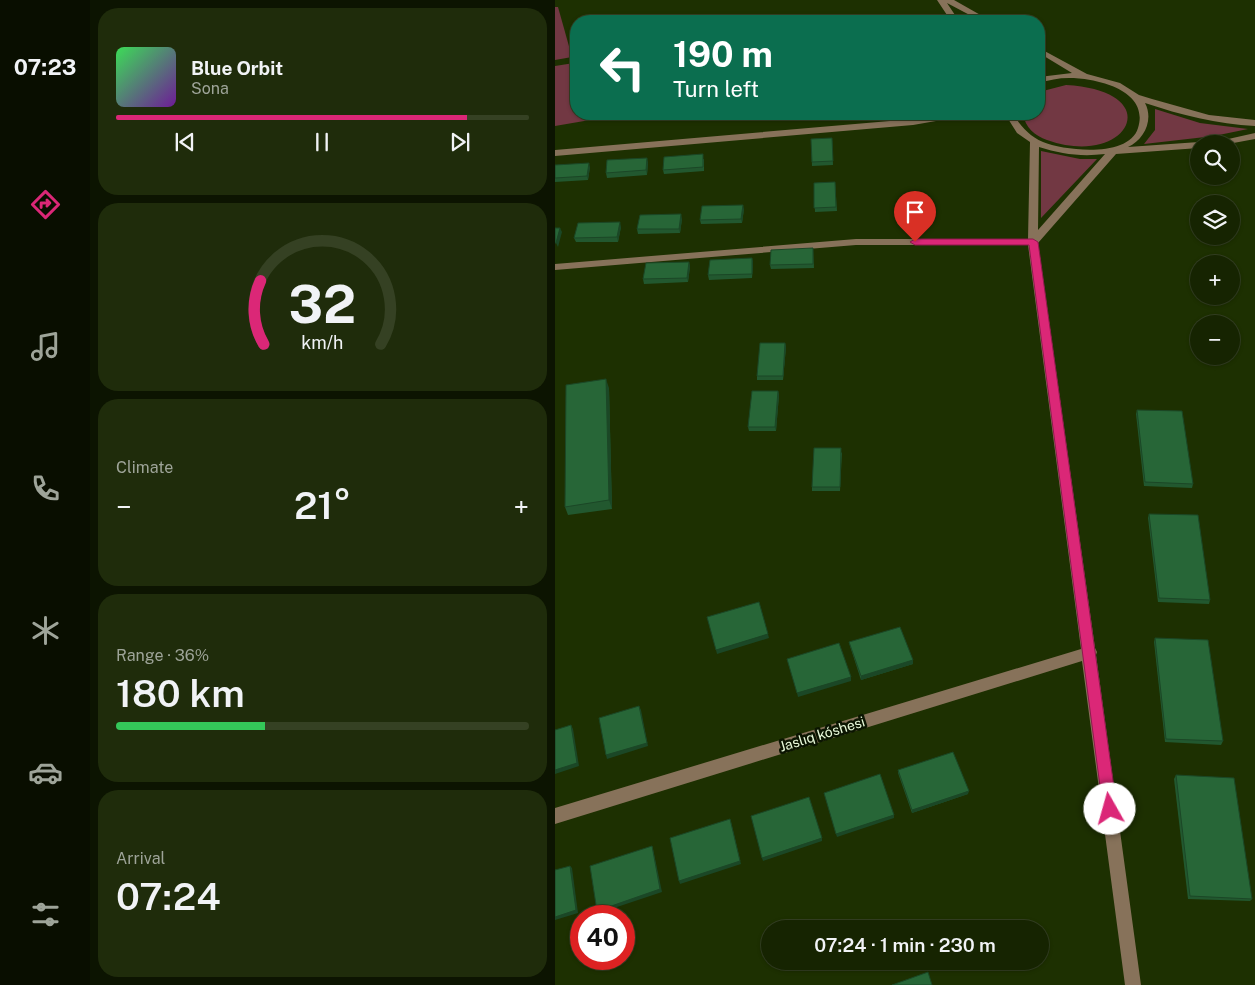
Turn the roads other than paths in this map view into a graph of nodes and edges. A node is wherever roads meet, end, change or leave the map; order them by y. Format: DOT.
graph roads {
  1 [pos="941,0"];
  2 [pos="948,0"];
  3 [pos="951,15"];
  4 [pos="976,15"];
  5 [pos="1045,53"];
  6 [pos="1086,76"];
  7 [pos="1045,79"];
  8 [pos="1134,96"];
  9 [pos="924,120"];
  10 [pos="1011,120"];
  11 [pos="1255,123"];
  12 [pos="1255,136"];
  13 [pos="1240,139"];
  14 [pos="1034,142"];
  15 [pos="1190,147"];
  16 [pos="1113,151"];
  17 [pos="555,153"];
  18 [pos="1033,242"];
  19 [pos="555,267"];
  20 [pos="1089,652"];
  21 [pos="555,816"];
  22 [pos="1133,985"];
  1 -- 3 [label="street"];
  2 -- 4 [label="street"];
  5 -- 6 [label="street"];
  6 -- 7 [label="street"];
  6 -- 8 [label="street"];
  8 -- 11 [label="street"];
  8 -- 16 [label="street"];
  9 -- 17 [label="street"];
  10 -- 14 [label="street"];
  12 -- 13 [label="street"];
  14 -- 16 [label="street"];
  14 -- 18 [label="street"];
  15 -- 16 [label="street"];
  16 -- 18 [label="street"];
  18 -- 19 [label="street"];
  18 -- 20 [label="street"];
  20 -- 21 [label="street, Jaslıq kóshesi"];
  20 -- 22 [label="street"];
}
